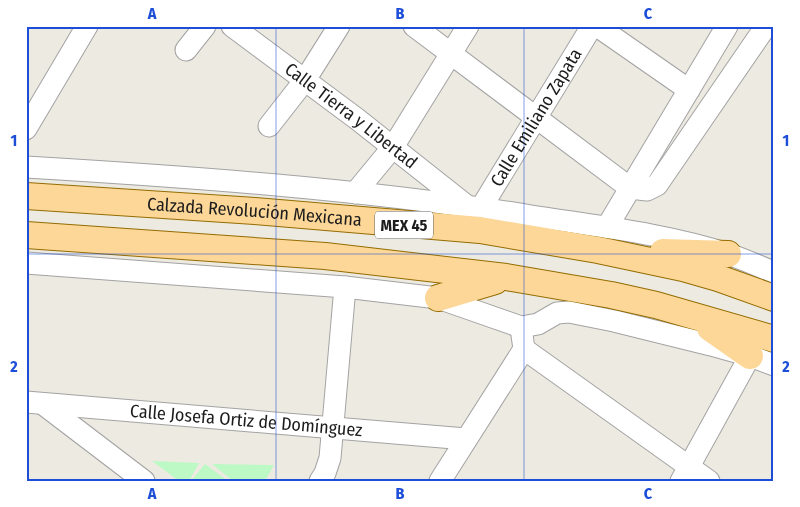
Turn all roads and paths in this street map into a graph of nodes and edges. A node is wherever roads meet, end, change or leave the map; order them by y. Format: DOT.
graph roads {
  1 [pos="87,26"];
  2 [pos="205,26"];
  3 [pos="232,26"];
  4 [pos="338,26"];
  5 [pos="414,26"];
  6 [pos="468,26"];
  7 [pos="592,26"];
  8 [pos="597,26"];
  9 [pos="727,26"];
  10 [pos="766,26"];
  11 [pos="186,50"];
  12 [pos="451,54"];
  13 [pos="305,80"];
  14 [pos="689,90"];
  15 [pos="537,116"];
  16 [pos="269,126"];
  17 [pos="26,129"];
  18 [pos="392,147"];
  19 [pos="26,168"];
  20 [pos="630,188"];
  21 [pos="355,193"];
  22 [pos="26,196"];
  23 [pos="474,207"];
  24 [pos="26,235"];
  25 [pos="603,238"];
  26 [pos="728,254"];
  27 [pos="26,263"];
  28 [pos="774,272"];
  29 [pos="506,277"];
  30 [pos="345,287"];
  31 [pos="438,298"];
  32 [pos="774,298"];
  33 [pos="691,315"];
  34 [pos="521,327"];
  35 [pos="774,339"];
  36 [pos="524,349"];
  37 [pos="762,360"];
  38 [pos="34,403"];
  39 [pos="334,428"];
  40 [pos="466,439"];
  41 [pos="685,473"];
  42 [pos="144,481"];
  43 [pos="320,481"];
  44 [pos="440,481"];
  45 [pos="709,481"];
  1 -- 17 [label="street"];
  2 -- 11 [label="street"];
  3 -- 13 [label="street, Calle Tierra y Libertad"];
  4 -- 13 [label="street"];
  5 -- 12 [label="street"];
  6 -- 12 [label="street"];
  7 -- 15 [label="street, Calle Emiliano Zapata"];
  8 -- 14 [label="street"];
  9 -- 14 [label="street"];
  10 -- 20 [label="street"];
  12 -- 15 [label="street"];
  12 -- 18 [label="street"];
  13 -- 16 [label="street"];
  13 -- 18 [label="street, Calle Tierra y Libertad"];
  14 -- 20 [label="street"];
  15 -- 20 [label="street"];
  15 -- 23 [label="street, Calle Emiliano Zapata"];
  18 -- 21 [label="street"];
  18 -- 23 [label="street, Calle Tierra y Libertad"];
  19 -- 21 [label="street"];
  20 -- 25 [label="street"];
  21 -- 23 [label="street"];
  22 -- 25 [label="main road, Calzada Revolución Mexicana / MEX 45"];
  23 -- 25 [label="street"];
  24 -- 29 [label="main road, MEX 45"];
  25 -- 26 [label="main road"];
  25 -- 32 [label="main road, Calzada Revolución Mexicana / MEX 45"];
  26 -- 28 [label="street"];
  27 -- 30 [label="street"];
  29 -- 31 [label="main road"];
  29 -- 33 [label="main road, MEX 45"];
  30 -- 31 [label="street"];
  30 -- 39 [label="street"];
  31 -- 34 [label="street"];
  33 -- 35 [label="main road, MEX 45"];
  33 -- 37 [label="main road"];
  34 -- 36 [label="street"];
  34 -- 37 [label="street"];
  36 -- 40 [label="street"];
  36 -- 41 [label="street"];
  37 -- 41 [label="street"];
  38 -- 39 [label="street, Calle Josefa Ortiz de Domínguez"];
  38 -- 42 [label="street"];
  39 -- 40 [label="street, Calle Josefa Ortiz de Domínguez"];
  39 -- 43 [label="street"];
  40 -- 44 [label="street"];
  41 -- 45 [label="street"];
}
